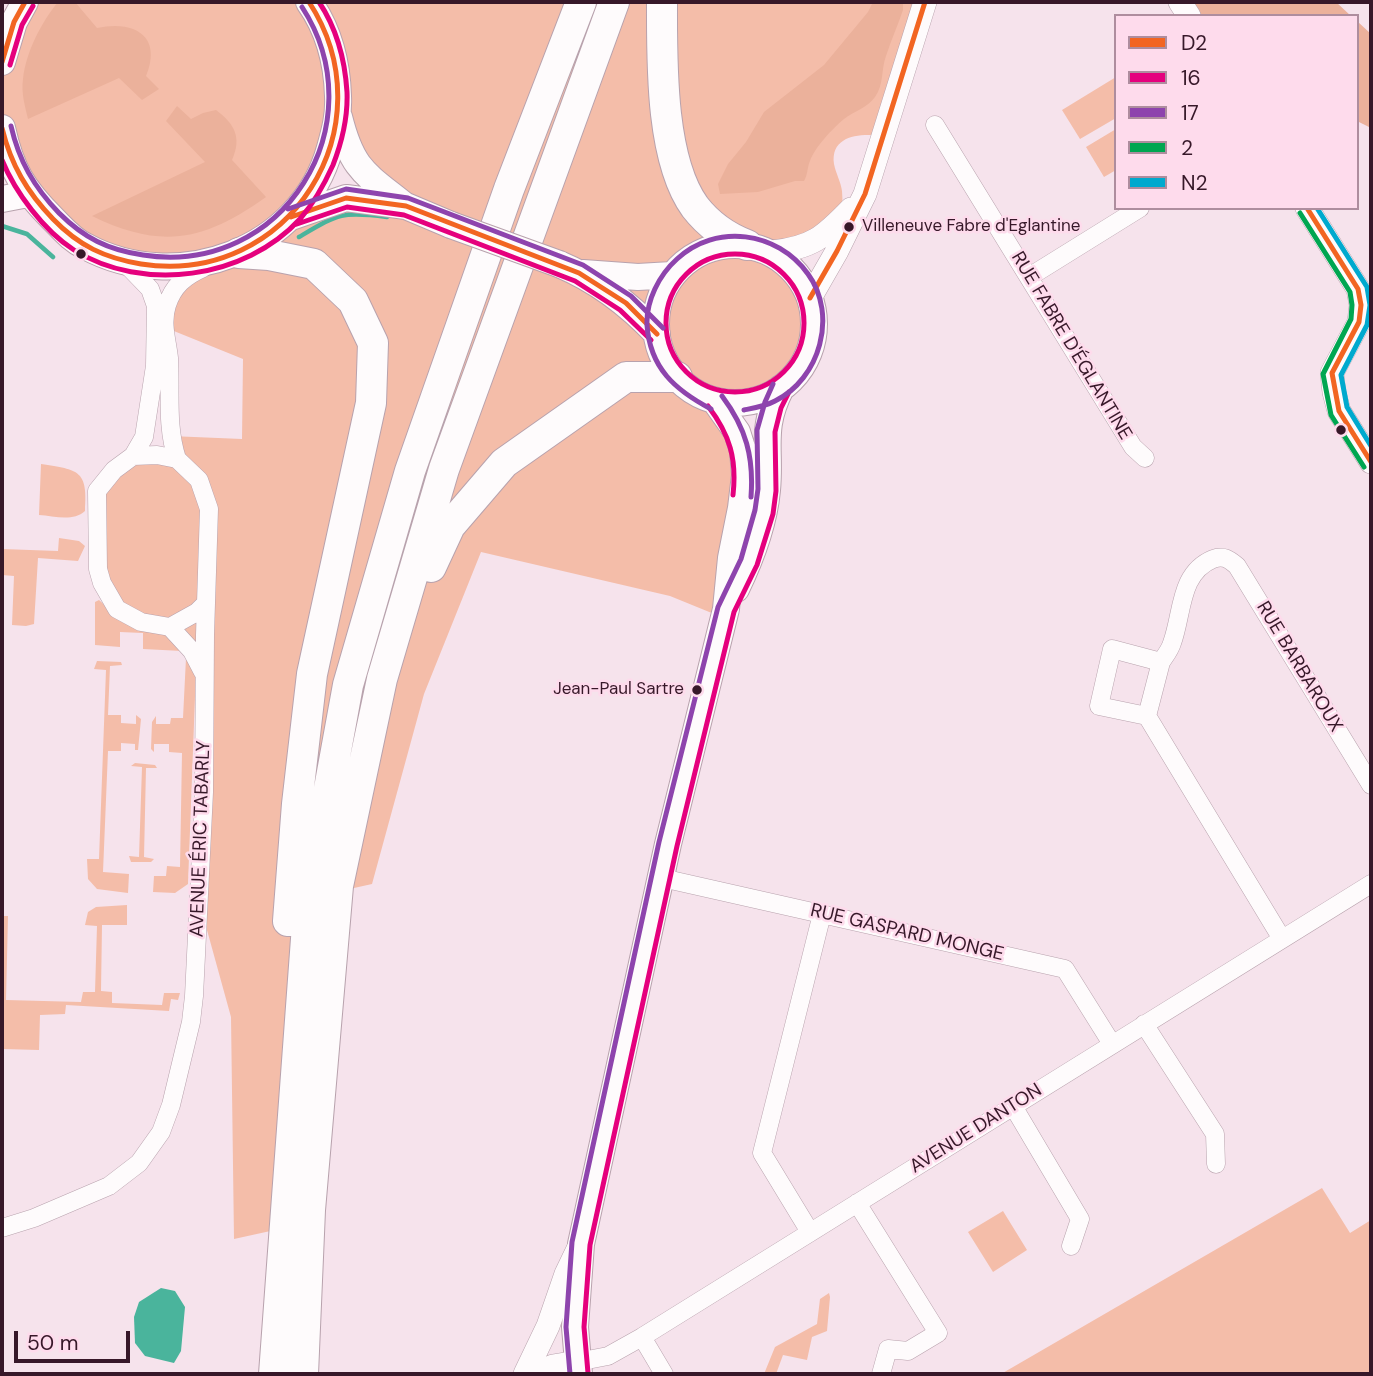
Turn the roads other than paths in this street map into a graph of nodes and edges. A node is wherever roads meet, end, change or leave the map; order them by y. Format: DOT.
graph roads {
  1 [pos="25,2"];
  2 [pos="309,2"];
  3 [pos="582,2"];
  4 [pos="614,2"];
  5 [pos="662,2"];
  6 [pos="925,2"];
  7 [pos="2,62"];
  8 [pos="339,117"];
  9 [pos="935,125"];
  10 [pos="2,128"];
  11 [pos="28,194"];
  12 [pos="865,194"];
  13 [pos="2,198"];
  14 [pos="406,206"];
  15 [pos="1137,210"];
  16 [pos="1308,210"];
  17 [pos="291,217"];
  18 [pos="759,249"];
  19 [pos="227,257"];
  20 [pos="123,261"];
  21 [pos="569,268"];
  22 [pos="672,275"];
  23 [pos="1029,277"];
  24 [pos="810,298"];
  25 [pos="657,334"];
  26 [pos="677,377"];
  27 [pos="781,388"];
  28 [pos="715,401"];
  29 [pos="133,456"];
  30 [pos="1145,458"];
  31 [pos="177,459"];
  32 [pos="1371,462"];
  33 [pos="206,603"];
  34 [pos="726,609"];
  35 [pos="170,628"];
  36 [pos="1161,662"];
  37 [pos="206,676"];
  38 [pos="382,679"];
  39 [pos="1147,716"];
  40 [pos="1371,785"];
  41 [pos="662,878"];
  42 [pos="1371,884"];
  43 [pos="822,914"];
  44 [pos="1282,939"];
  45 [pos="1144,1024"];
  46 [pos="1112,1044"];
  47 [pos="1013,1106"];
  48 [pos="1216,1164"];
  49 [pos="856,1203"];
  50 [pos="2,1228"];
  51 [pos="284,1228"];
  52 [pos="810,1232"];
  53 [pos="580,1244"];
  54 [pos="1071,1246"];
  55 [pos="642,1338"];
  56 [pos="578,1368"];
  57 [pos="274,1374"];
  58 [pos="303,1374"];
  59 [pos="525,1374"];
  60 [pos="539,1374"];
  61 [pos="664,1374"];
  62 [pos="881,1374"];
  1 -- 7 [label="main road"];
  2 -- 8 [label="main road"];
  3 -- 51 [label="highway"];
  4 -- 38 [label="highway"];
  5 -- 18 [label="highway"];
  6 -- 12 [label="street"];
  8 -- 14 [label="main road"];
  8 -- 17 [label="main road"];
  9 -- 23 [label="street, RUE FABRE D'ÉGLANTINE"];
  10 -- 11 [label="main road"];
  11 -- 13 [label="main road"];
  11 -- 20 [label="main road"];
  12 -- 18 [label="street"];
  12 -- 24 [label="street"];
  14 -- 17 [label="main road"];
  14 -- 21 [label="main road, bridge"];
  15 -- 23 [label="street"];
  16 -- 32 [label="street"];
  17 -- 19 [label="main road"];
  18 -- 22 [label="main road"];
  18 -- 24 [label="main road"];
  19 -- 20 [label="main road"];
  19 -- 31 [label="street"];
  19 -- 51 [label="highway"];
  20 -- 29 [label="street"];
  21 -- 22 [label="main road"];
  21 -- 25 [label="main road"];
  22 -- 25 [label="main road"];
  23 -- 30 [label="street, RUE FABRE D'ÉGLANTINE"];
  24 -- 27 [label="main road"];
  25 -- 26 [label="main road"];
  26 -- 28 [label="main road"];
  26 -- 38 [label="highway"];
  27 -- 28 [label="main road"];
  27 -- 34 [label="main road"];
  28 -- 34 [label="main road"];
  29 -- 31 [label="street"];
  29 -- 35 [label="street"];
  31 -- 33 [label="street, AVENUE ÉRIC TABARLY"];
  33 -- 35 [label="street"];
  33 -- 37 [label="street, AVENUE ÉRIC TABARLY"];
  34 -- 41 [label="main road"];
  35 -- 37 [label="street"];
  36 -- 39 [label="street"];
  36 -- 39 [label="street"];
  36 -- 40 [label="street, RUE BARBAROUX"];
  37 -- 50 [label="street, AVENUE ÉRIC TABARLY"];
  38 -- 58 [label="highway"];
  39 -- 44 [label="street"];
  41 -- 43 [label="street, RUE GASPARD MONGE"];
  41 -- 53 [label="main road"];
  42 -- 44 [label="street, AVENUE DANTON"];
  43 -- 46 [label="street, RUE GASPARD MONGE"];
  43 -- 52 [label="street"];
  44 -- 45 [label="street, AVENUE DANTON"];
  45 -- 46 [label="street, AVENUE DANTON"];
  45 -- 48 [label="street"];
  46 -- 47 [label="street, AVENUE DANTON"];
  47 -- 49 [label="street, AVENUE DANTON"];
  47 -- 54 [label="street"];
  49 -- 52 [label="street, AVENUE DANTON"];
  49 -- 62 [label="street"];
  51 -- 57 [label="highway"];
  52 -- 55 [label="street, AVENUE DANTON"];
  53 -- 56 [label="main road"];
  53 -- 59 [label="street"];
  55 -- 56 [label="street, AVENUE DANTON"];
  55 -- 61 [label="street"];
  56 -- 60 [label="street"];
}
